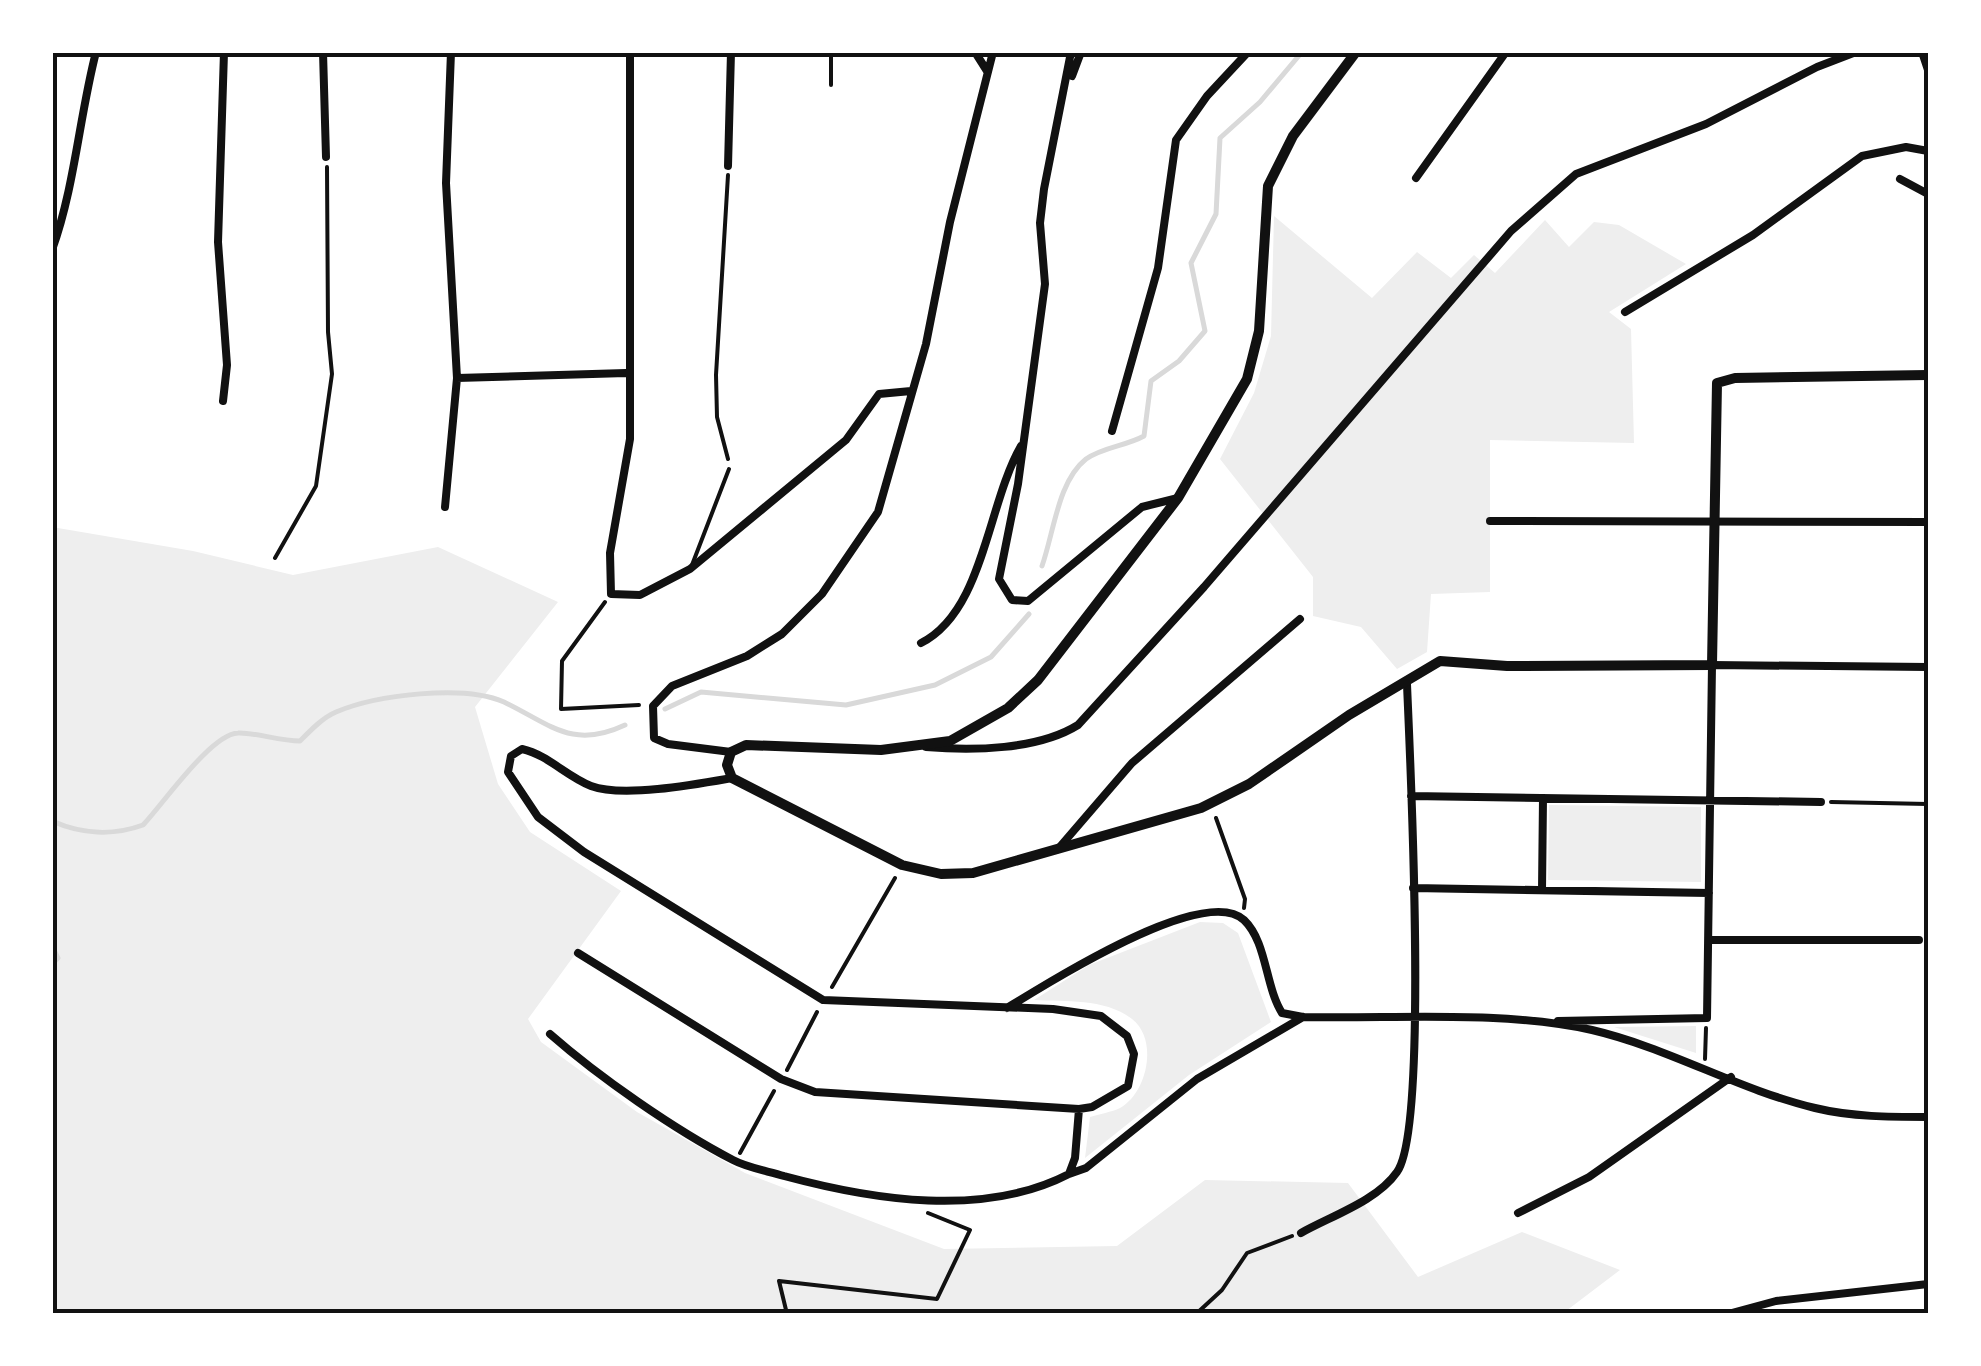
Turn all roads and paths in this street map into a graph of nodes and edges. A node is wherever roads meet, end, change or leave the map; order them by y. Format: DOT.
graph roads {
  1 [pos="96,52"];
  2 [pos="224,52"];
  3 [pos="323,52"];
  4 [pos="451,52"];
  5 [pos="630,52"];
  6 [pos="731,52"];
  7 [pos="831,52"];
  8 [pos="975,52"];
  9 [pos="992,52"];
  10 [pos="1071,52"];
  11 [pos="1081,52"];
  12 [pos="1248,52"];
  13 [pos="1356,52"];
  14 [pos="1424,52"];
  15 [pos="1466,52"];
  16 [pos="1506,52"];
  17 [pos="1856,52"];
  18 [pos="1922,52"];
  19 [pos="1928,70"];
  20 [pos="987,71"];
  21 [pos="831,84"];
  22 [pos="1068,88"];
  23 [pos="1928,151"];
  24 [pos="326,157"];
  25 [pos="728,166"];
  26 [pos="1416,178"];
  27 [pos="1900,180"];
  28 [pos="1928,194"];
  29 [pos="52,250"];
  30 [pos="1624,312"];
  31 [pos="626,373"];
  32 [pos="1928,375"];
  33 [pos="457,378"];
  34 [pos="911,391"];
  35 [pos="223,401"];
  36 [pos="1112,432"];
  37 [pos="1023,442"];
  38 [pos="730,469"];
  39 [pos="1178,498"];
  40 [pos="445,507"];
  41 [pos="1715,520"];
  42 [pos="1490,521"];
  43 [pos="1928,522"];
  44 [pos="275,558"];
  45 [pos="690,569"];
  46 [pos="611,594"];
  47 [pos="1300,619"];
  48 [pos="921,643"];
  49 [pos="1712,665"];
  50 [pos="1928,667"];
  51 [pos="1407,684"];
  52 [pos="653,706"];
  53 [pos="922,747"];
  54 [pos="731,752"];
  55 [pos="732,778"];
  56 [pos="1411,796"];
  57 [pos="1544,798"];
  58 [pos="1710,800"];
  59 [pos="1214,802"];
  60 [pos="1821,802"];
  61 [pos="1928,804"];
  62 [pos="1058,849"];
  63 [pos="902,865"];
  64 [pos="1412,888"];
  65 [pos="1542,890"];
  66 [pos="1709,892"];
  67 [pos="1242,918"];
  68 [pos="1709,940"];
  69 [pos="1919,940"];
  70 [pos="578,953"];
  71 [pos="824,1000"];
  72 [pos="1007,1008"];
  73 [pos="1304,1017"];
  74 [pos="1707,1018"];
  75 [pos="1414,1020"];
  76 [pos="1528,1022"];
  77 [pos="550,1034"];
  78 [pos="1704,1066"];
  79 [pos="1732,1076"];
  80 [pos="1079,1109"];
  81 [pos="1928,1117"];
  82 [pos="1069,1174"];
  83 [pos="922,1211"];
  84 [pos="1518,1213"];
  85 [pos="1301,1233"];
  86 [pos="1928,1284"];
  87 [pos="787,1314"];
  88 [pos="1196,1314"];
  89 [pos="1728,1314"];
  1 -- 29 [label="street"];
  2 -- 35 [label="street"];
  3 -- 24 [label="street"];
  4 -- 33 [label="street"];
  5 -- 31 [label="street"];
  6 -- 25 [label="street"];
  7 -- 21 [label="lane"];
  8 -- 20 [label="street"];
  9 -- 20 [label="street"];
  10 -- 22 [label="street"];
  11 -- 22 [label="street"];
  12 -- 36 [label="street"];
  13 -- 39 [label="street"];
  14 -- 15 [label="street"];
  16 -- 26 [label="street"];
  17 -- 53 [label="street"];
  18 -- 19 [label="street"];
  20 -- 34 [label="street"];
  22 -- 37 [label="street"];
  23 -- 30 [label="street"];
  24 -- 44 [label="path"];
  25 -- 38 [label="path"];
  27 -- 28 [label="street"];
  31 -- 33 [label="street"];
  31 -- 46 [label="street"];
  32 -- 41 [label="street"];
  33 -- 40 [label="street"];
  34 -- 45 [label="street"];
  34 -- 52 [label="street"];
  37 -- 39 [label="street"];
  37 -- 48 [label="street"];
  38 -- 45 [label="lane"];
  39 -- 53 [label="street"];
  41 -- 42 [label="street"];
  41 -- 43 [label="street"];
  41 -- 49 [label="street"];
  45 -- 46 [label="street"];
  46 -- 52 [label="path"];
  47 -- 62 [label="street"];
  49 -- 50 [label="street"];
  49 -- 51 [label="street"];
  49 -- 58 [label="street"];
  51 -- 56 [label="street"];
  51 -- 59 [label="street"];
  52 -- 54 [label="street"];
  53 -- 54 [label="street"];
  54 -- 55 [label="street"];
  55 -- 63 [label="street"];
  55 -- 71 [label="street"];
  56 -- 57 [label="street"];
  56 -- 64 [label="street"];
  57 -- 58 [label="street"];
  57 -- 65 [label="street"];
  58 -- 60 [label="street"];
  58 -- 66 [label="street"];
  59 -- 62 [label="street"];
  59 -- 67 [label="path"];
  60 -- 61 [label="path"];
  62 -- 63 [label="street"];
  63 -- 71 [label="path"];
  64 -- 65 [label="street"];
  64 -- 75 [label="street"];
  65 -- 66 [label="street"];
  66 -- 68 [label="street"];
  67 -- 72 [label="street"];
  67 -- 73 [label="street"];
  68 -- 69 [label="street"];
  68 -- 74 [label="street"];
  70 -- 80 [label="street"];
  71 -- 72 [label="street"];
  72 -- 80 [label="street"];
  73 -- 75 [label="street"];
  73 -- 82 [label="street"];
  74 -- 76 [label="street"];
  74 -- 78 [label="path"];
  75 -- 76 [label="street"];
  75 -- 85 [label="street"];
  76 -- 78 [label="street"];
  77 -- 82 [label="street"];
  78 -- 79 [label="street"];
  79 -- 81 [label="street"];
  79 -- 84 [label="street"];
  80 -- 82 [label="street"];
  83 -- 87 [label="path"];
  85 -- 88 [label="path"];
  86 -- 89 [label="street"];
}
